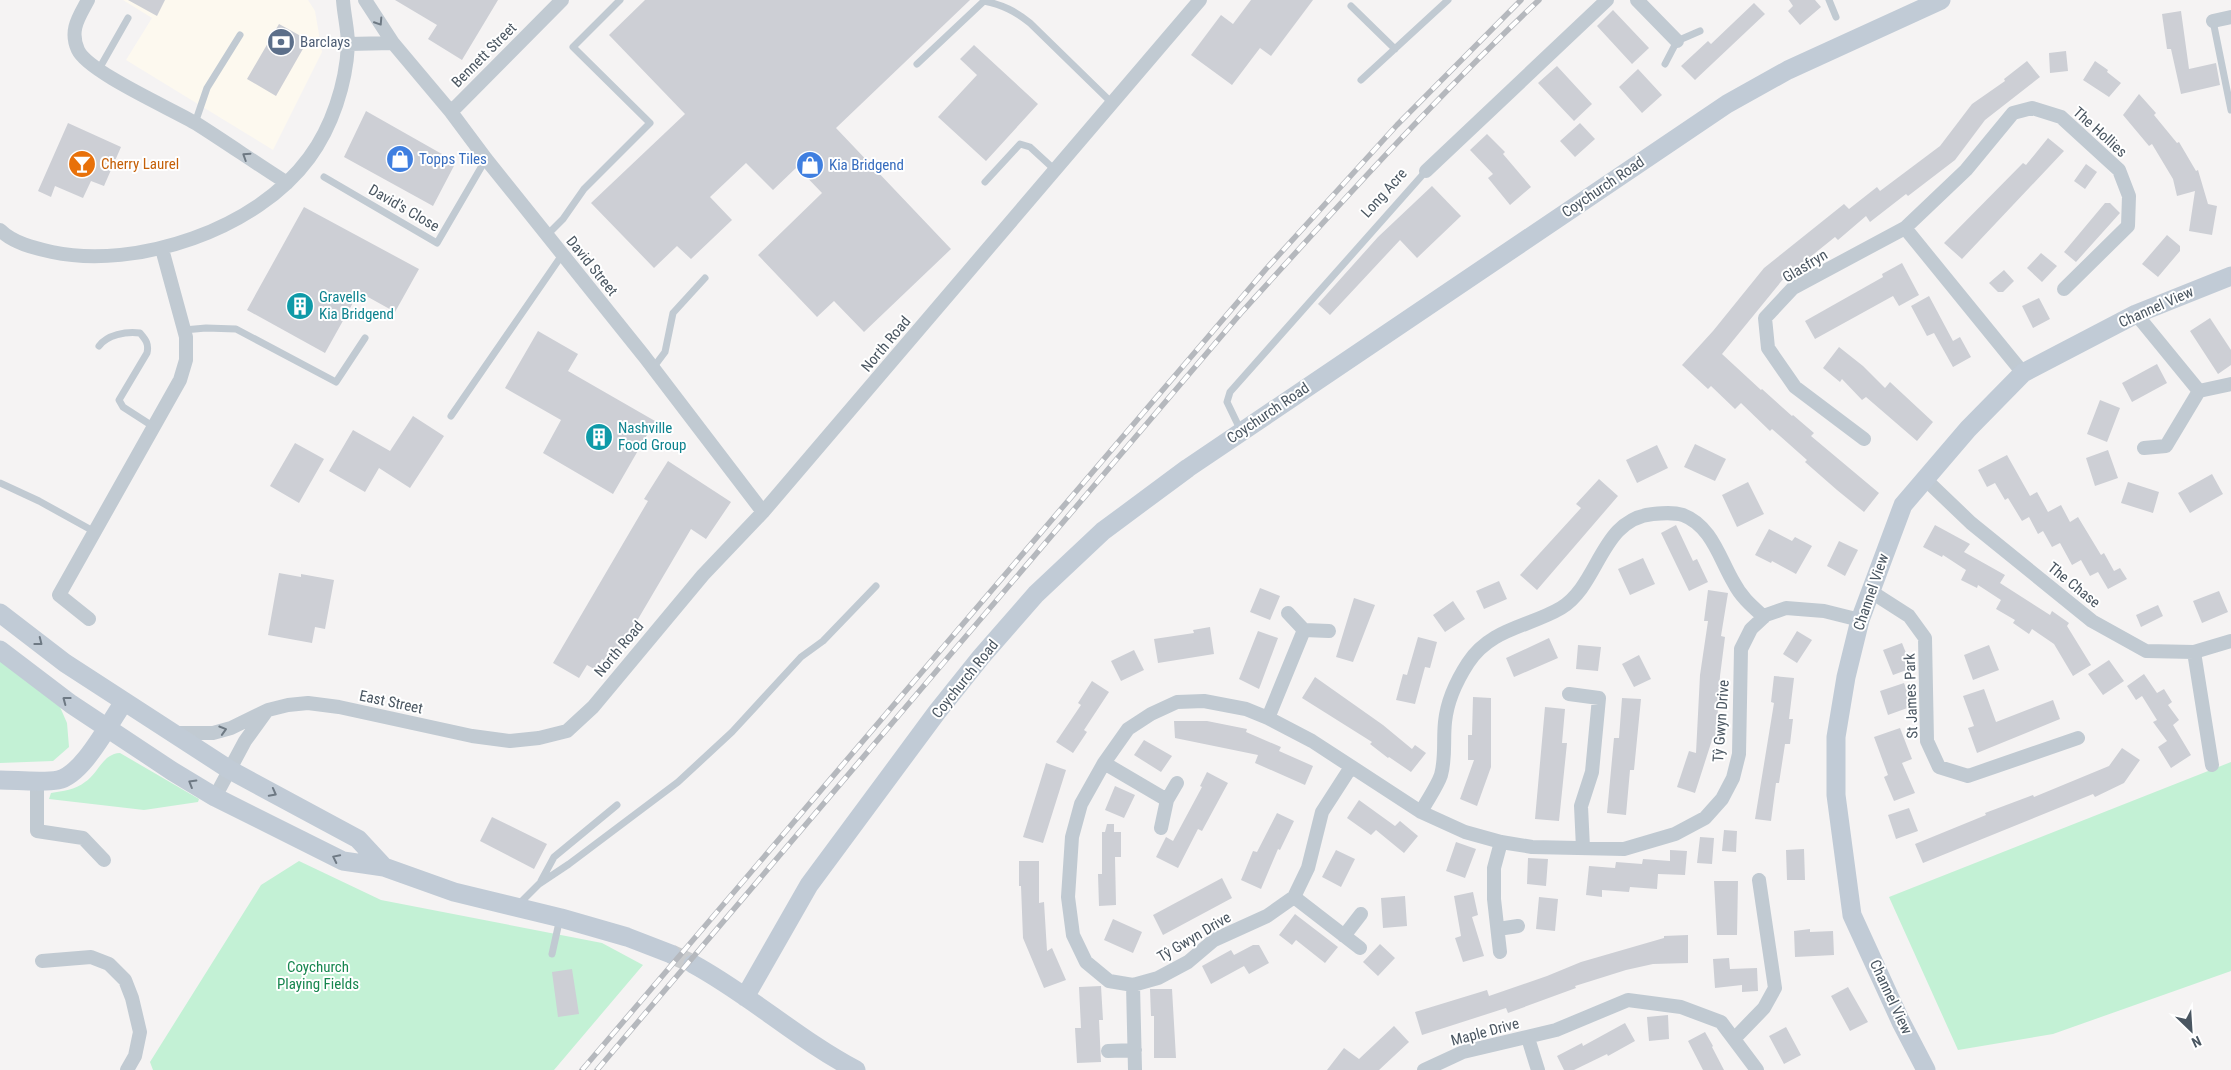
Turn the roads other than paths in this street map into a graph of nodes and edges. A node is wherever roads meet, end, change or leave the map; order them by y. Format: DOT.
graph roads {
  1 [pos="88,0"];
  2 [pos="343,0"];
  3 [pos="365,0"];
  4 [pos="562,0"];
  5 [pos="620,0"];
  6 [pos="1200,0"];
  7 [pos="1448,0"];
  8 [pos="1607,0"];
  9 [pos="1636,0"];
  10 [pos="1829,0"];
  11 [pos="1941,0"];
  12 [pos="1351,6"];
  13 [pos="1836,17"];
  14 [pos="2231,17"];
  15 [pos="128,18"];
  16 [pos="2213,20"];
  17 [pos="1700,31"];
  18 [pos="240,35"];
  19 [pos="1677,41"];
  20 [pos="393,43"];
  21 [pos="348,44"];
  22 [pos="1395,49"];
  23 [pos="917,64"];
  24 [pos="1665,64"];
  25 [pos="99,69"];
  26 [pos="1361,80"];
  27 [pos="1112,104"];
  28 [pos="2231,110"];
  29 [pos="451,112"];
  30 [pos="195,123"];
  31 [pos="486,159"];
  32 [pos="1055,170"];
  33 [pos="1426,171"];
  34 [pos="324,177"];
  35 [pos="985,182"];
  36 [pos="287,183"];
  37 [pos="1905,228"];
  38 [pos="2,234"];
  39 [pos="547,235"];
  40 [pos="162,249"];
  41 [pos="562,255"];
  42 [pos="2231,276"];
  43 [pos="705,278"];
  44 [pos="2064,289"];
  45 [pos="2136,314"];
  46 [pos="184,330"];
  47 [pos="365,338"];
  48 [pos="99,346"];
  49 [pos="653,368"];
  50 [pos="2023,373"];
  51 [pos="2231,384"];
  52 [pos="2199,391"];
  53 [pos="451,416"];
  54 [pos="154,427"];
  55 [pos="1242,431"];
  56 [pos="1864,439"];
  57 [pos="2144,448"];
  58 [pos="1924,478"];
  59 [pos="0,484"];
  60 [pos="763,512"];
  61 [pos="95,532"];
  62 [pos="876,586"];
  63 [pos="1870,591"];
  64 [pos="0,612"];
  65 [pos="1288,613"];
  66 [pos="1764,617"];
  67 [pos="89,619"];
  68 [pos="1860,620"];
  69 [pos="1304,630"];
  70 [pos="1329,630"];
  71 [pos="2231,641"];
  72 [pos="0,650"];
  73 [pos="2194,652"];
  74 [pos="1569,694"];
  75 [pos="124,702"];
  76 [pos="593,707"];
  77 [pos="268,710"];
  78 [pos="1268,718"];
  79 [pos="106,727"];
  80 [pos="175,733"];
  81 [pos="2078,738"];
  82 [pos="1104,764"];
  83 [pos="2212,765"];
  84 [pos="1351,767"];
  85 [pos="230,770"];
  86 [pos="0,780"];
  87 [pos="37,780"];
  88 [pos="1177,783"];
  89 [pos="215,797"];
  90 [pos="1167,800"];
  91 [pos="617,805"];
  92 [pos="1421,812"];
  93 [pos="1161,828"];
  94 [pos="1501,842"];
  95 [pos="1583,848"];
  96 [pos="104,860"];
  97 [pos="384,867"];
  98 [pos="1758,880"];
  99 [pos="539,884"];
  100 [pos="1294,897"];
  101 [pos="517,906"];
  102 [pos="1361,914"];
  103 [pos="560,918"];
  104 [pos="1518,926"];
  105 [pos="1498,929"];
  106 [pos="1344,936"];
  107 [pos="1360,948"];
  108 [pos="1500,952"];
  109 [pos="552,954"];
  110 [pos="671,954"];
  111 [pos="42,961"];
  112 [pos="693,964"];
  113 [pos="1133,985"];
  114 [pos="745,997"];
  115 [pos="1528,1038"];
  116 [pos="1735,1038"];
  117 [pos="1135,1050"];
  118 [pos="1108,1051"];
  119 [pos="126,1070"];
  120 [pos="856,1070"];
  121 [pos="1135,1070"];
  122 [pos="1424,1070"];
  123 [pos="1538,1070"];
  124 [pos="1757,1070"];
  125 [pos="1926,1070"];
  1 -- 25 [label="street"];
  2 -- 21 [label="street"];
  3 -- 20 [label="street, David Street, one-way"];
  4 -- 29 [label="street, Bennett Street"];
  5 -- 39 [label="lane"];
  6 -- 27 [label="street, North Road"];
  7 -- 22 [label="lane"];
  8 -- 33 [label="street, Long Acre"];
  9 -- 19 [label="street"];
  10 -- 13 [label="lane"];
  11 -- 55 [label="main road, Coychurch Road"];
  12 -- 22 [label="lane"];
  14 -- 16 [label="street"];
  15 -- 25 [label="lane"];
  16 -- 28 [label="lane"];
  17 -- 19 [label="lane"];
  18 -- 30 [label="lane"];
  19 -- 24 [label="lane"];
  20 -- 21 [label="street"];
  20 -- 29 [label="street, David Street"];
  21 -- 36 [label="street"];
  22 -- 26 [label="lane"];
  23 -- 27 [label="lane"];
  25 -- 30 [label="street"];
  27 -- 32 [label="street, North Road"];
  29 -- 31 [label="street, David Street"];
  36 -- 30 [label="street, one-way"];
  31 -- 34 [label="lane, David's Close"];
  31 -- 39 [label="street, David Street"];
  32 -- 35 [label="lane"];
  32 -- 60 [label="street, North Road"];
  33 -- 55 [label="lane, Long Acre"];
  36 -- 40 [label="street"];
  37 -- 44 [label="street, The Hollies"];
  37 -- 50 [label="street"];
  37 -- 56 [label="street, Glasfryn"];
  38 -- 40 [label="street"];
  39 -- 41 [label="street, David Street"];
  40 -- 46 [label="street"];
  41 -- 49 [label="street, David Street"];
  41 -- 53 [label="lane"];
  42 -- 45 [label="main road, Channel View"];
  43 -- 49 [label="lane"];
  45 -- 50 [label="main road, Channel View"];
  45 -- 52 [label="street"];
  46 -- 47 [label="lane"];
  46 -- 54 [label="street"];
  48 -- 54 [label="lane"];
  49 -- 60 [label="street, David Street"];
  50 -- 58 [label="main road, Channel View"];
  51 -- 52 [label="street"];
  52 -- 57 [label="street"];
  54 -- 61 [label="street"];
  55 -- 114 [label="main road, Coychurch Road"];
  58 -- 63 [label="main road, Channel View"];
  58 -- 73 [label="street, The Chase"];
  59 -- 61 [label="lane"];
  60 -- 76 [label="street, North Road"];
  61 -- 67 [label="street"];
  62 -- 99 [label="lane"];
  63 -- 68 [label="main road, Channel View"];
  63 -- 81 [label="street, St James Park"];
  64 -- 75 [label="main road, one-way"];
  65 -- 69 [label="street"];
  66 -- 68 [label="street, Tŷ Gwyn Drive"];
  66 -- 92 [label="street"];
  66 -- 95 [label="street, Tŷ Gwyn Drive"];
  68 -- 125 [label="main road, Channel View"];
  69 -- 70 [label="street"];
  69 -- 78 [label="street"];
  71 -- 73 [label="street, The Chase"];
  79 -- 72 [label="main road, one-way"];
  73 -- 83 [label="street"];
  74 -- 95 [label="street"];
  75 -- 79 [label="main road"];
  75 -- 80 [label="main road"];
  76 -- 77 [label="street, East Street"];
  80 -- 77 [label="street, East Street, one-way"];
  77 -- 85 [label="street"];
  78 -- 82 [label="street, Tŷ Gwyn Drive"];
  78 -- 84 [label="street, Tŷ Gwyn Drive"];
  79 -- 87 [label="main road"];
  89 -- 79 [label="main road, one-way"];
  80 -- 85 [label="main road"];
  82 -- 90 [label="street"];
  82 -- 113 [label="street, Tŷ Gwyn Drive"];
  84 -- 92 [label="street, Tŷ Gwyn Drive"];
  84 -- 100 [label="street, Tŷ Gwyn Drive"];
  85 -- 89 [label="street"];
  85 -- 97 [label="main road, one-way"];
  86 -- 87 [label="main road"];
  87 -- 96 [label="street"];
  88 -- 90 [label="street"];
  97 -- 89 [label="main road, one-way"];
  90 -- 93 [label="street"];
  91 -- 99 [label="lane"];
  92 -- 94 [label="street, Tŷ Gwyn Drive"];
  94 -- 95 [label="street, Tŷ Gwyn Drive"];
  94 -- 105 [label="street"];
  97 -- 101 [label="main road"];
  98 -- 116 [label="street"];
  99 -- 101 [label="lane"];
  100 -- 106 [label="street"];
  100 -- 113 [label="street, Tŷ Gwyn Drive"];
  101 -- 103 [label="main road"];
  102 -- 106 [label="street"];
  103 -- 109 [label="lane"];
  103 -- 110 [label="main road"];
  104 -- 105 [label="street"];
  105 -- 108 [label="street"];
  106 -- 107 [label="street"];
  111 -- 119 [label="street"];
  112 -- 114 [label="main road"];
  113 -- 117 [label="street"];
  114 -- 120 [label="main road"];
  115 -- 116 [label="street, Maple Drive"];
  115 -- 122 [label="street, Maple Drive"];
  115 -- 123 [label="street"];
  116 -- 124 [label="street, Maple Drive"];
  117 -- 118 [label="street"];
  117 -- 121 [label="street"];
}
